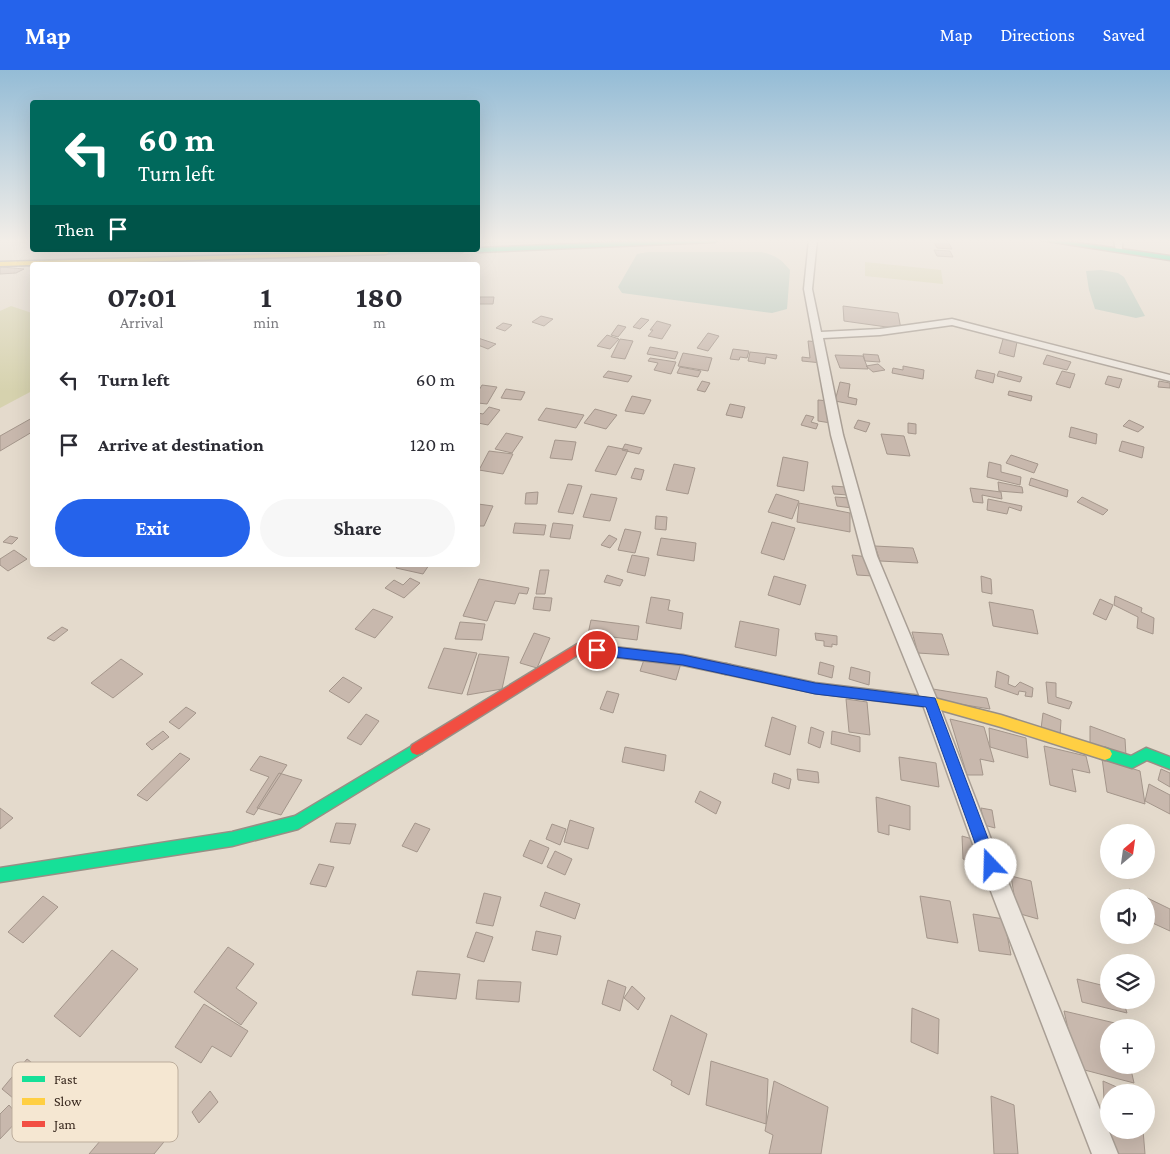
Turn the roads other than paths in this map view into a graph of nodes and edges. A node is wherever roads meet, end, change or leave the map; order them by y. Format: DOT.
graph roads {
  1 [pos="808,291"];
  2 [pos="818,335"];
  3 [pos="1170,378"];
  4 [pos="930,702"];
  5 [pos="1170,763"];
  6 [pos="0,875"];
  7 [pos="1105,1154"];
  1 -- 2 [label="street"];
  2 -- 3 [label="street"];
  2 -- 4 [label="street"];
  4 -- 5 [label="street"];
  4 -- 6 [label="street"];
  4 -- 7 [label="street"];
}
